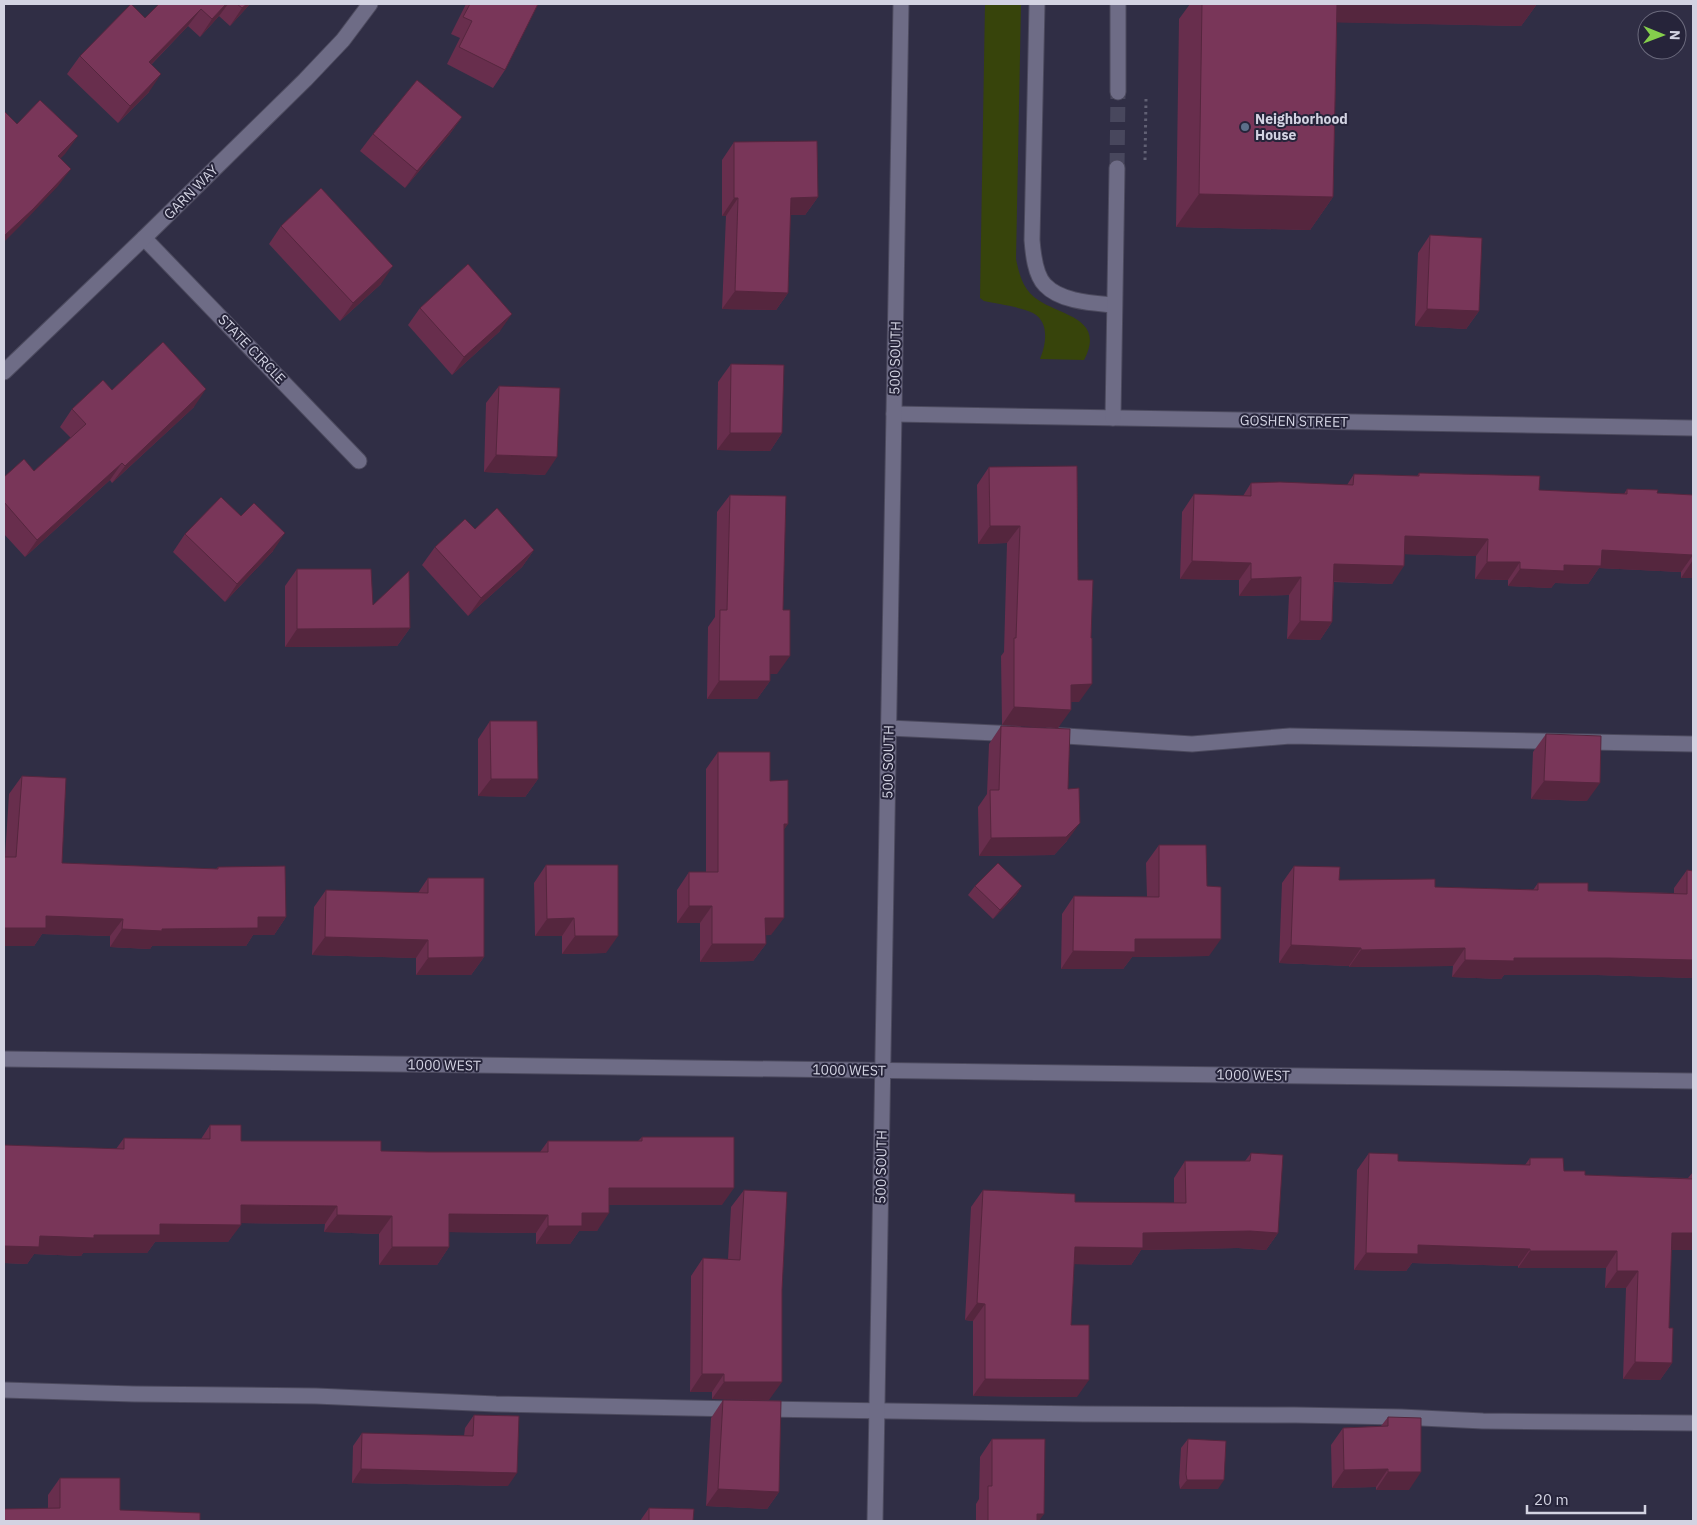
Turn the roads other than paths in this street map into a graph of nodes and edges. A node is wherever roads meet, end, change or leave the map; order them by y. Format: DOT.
graph roads {
  1 [pos="370,4"];
  2 [pos="901,4"];
  3 [pos="1037,4"];
  4 [pos="1118,4"];
  5 [pos="1118,92"];
  6 [pos="1117,168"];
  7 [pos="144,238"];
  8 [pos="1114,305"];
  9 [pos="4,372"];
  10 [pos="894,414"];
  11 [pos="1113,418"];
  12 [pos="1693,428"];
  13 [pos="359,461"];
  14 [pos="888,728"];
  15 [pos="1693,744"];
  16 [pos="4,1059"];
  17 [pos="883,1070"];
  18 [pos="1693,1081"];
  19 [pos="4,1390"];
  20 [pos="877,1410"];
  21 [pos="1693,1423"];
  22 [pos="875,1521"];
  1 -- 7 [label="street, GARN WAY"];
  2 -- 10 [label="street, 500 SOUTH"];
  3 -- 8 [label="street"];
  4 -- 5 [label="street"];
  6 -- 8 [label="street"];
  7 -- 9 [label="street, GARN WAY"];
  7 -- 13 [label="street, STATE CIRCLE"];
  8 -- 11 [label="street"];
  10 -- 11 [label="street, GOSHEN STREET"];
  10 -- 14 [label="street, 500 SOUTH"];
  11 -- 12 [label="street, GOSHEN STREET"];
  14 -- 15 [label="street"];
  14 -- 17 [label="street, 500 SOUTH"];
  16 -- 17 [label="street, 1000 WEST"];
  17 -- 18 [label="street, 1000 WEST"];
  17 -- 20 [label="street, 500 SOUTH"];
  19 -- 20 [label="street"];
  20 -- 21 [label="street"];
  20 -- 22 [label="street, 500 SOUTH"];
}
